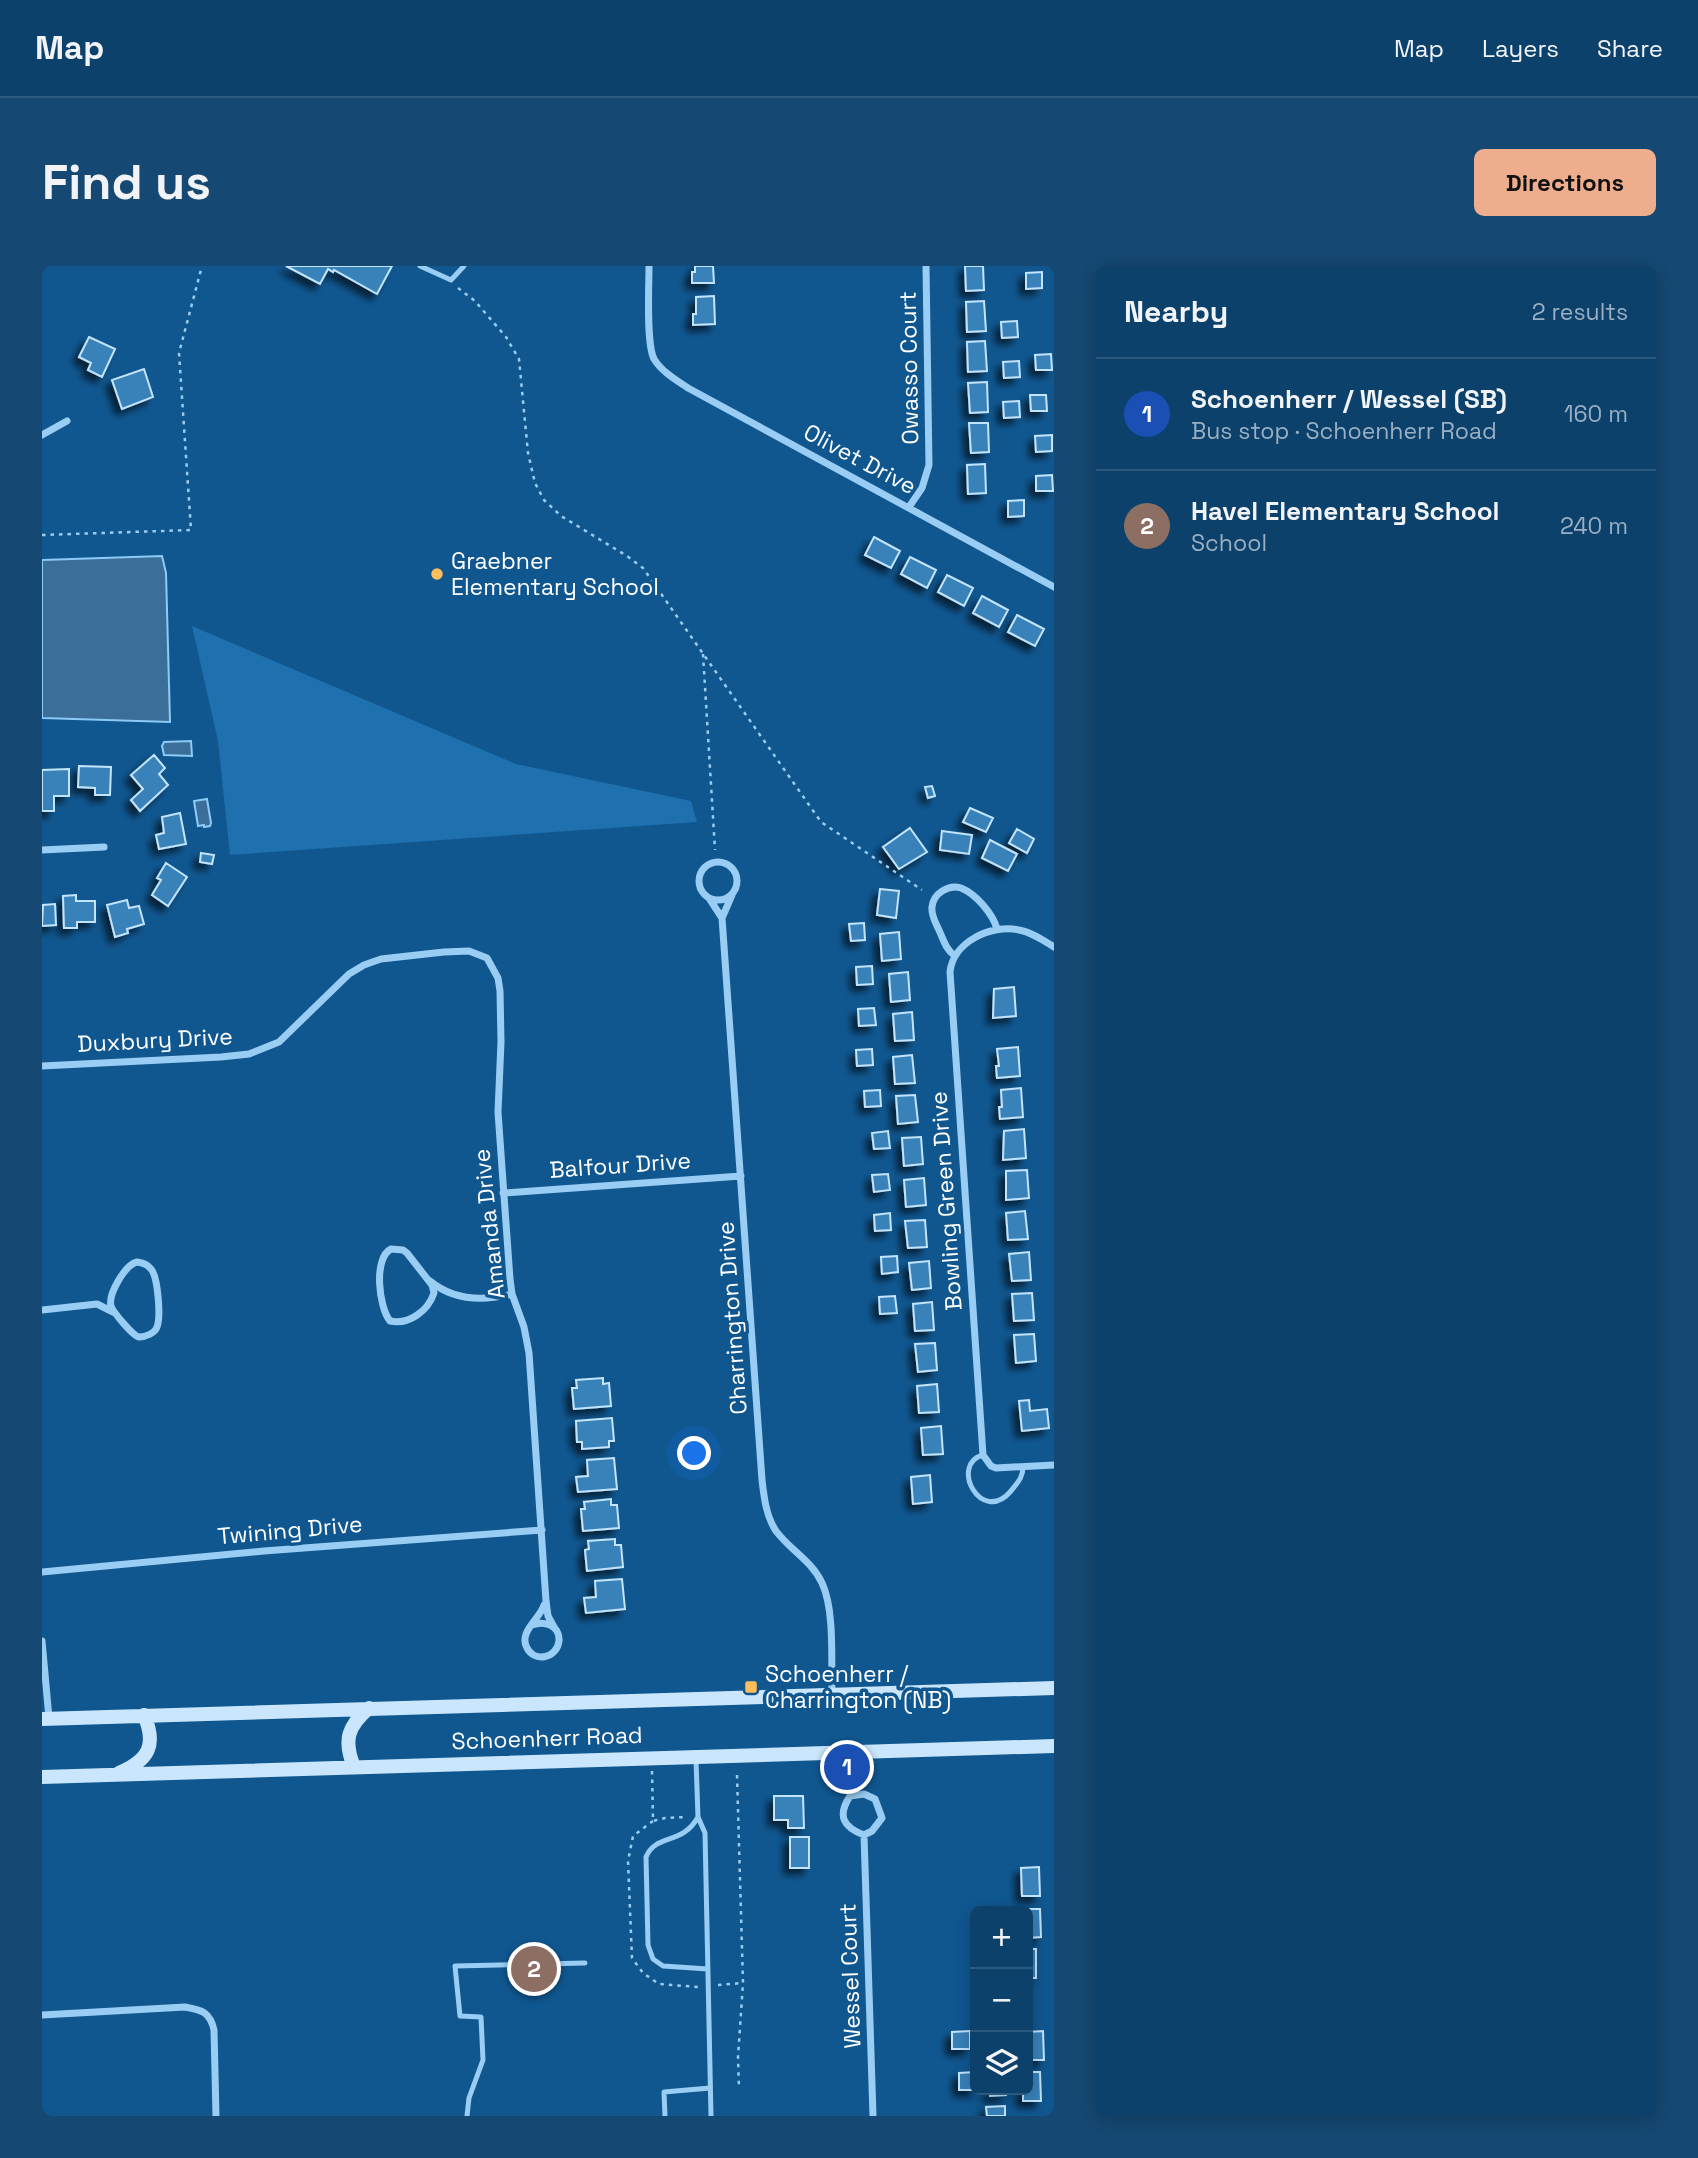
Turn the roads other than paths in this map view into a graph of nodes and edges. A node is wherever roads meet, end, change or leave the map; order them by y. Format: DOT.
graph roads {
  1 [pos="420,266"];
  2 [pos="464,266"];
  3 [pos="649,266"];
  4 [pos="926,266"];
  5 [pos="67,421"];
  6 [pos="42,435"];
  7 [pos="909,507"];
  8 [pos="1054,587"];
  9 [pos="104,847"];
  10 [pos="42,850"];
  11 [pos="732,895"];
  12 [pos="709,898"];
  13 [pos="722,918"];
  14 [pos="997,929"];
  15 [pos="1054,947"];
  16 [pos="955,956"];
  17 [pos="486,958"];
  18 [pos="42,1066"];
  19 [pos="741,1176"];
  20 [pos="503,1193"];
  21 [pos="428,1280"];
  22 [pos="115,1290"];
  23 [pos="448,1293"];
  24 [pos="512,1294"];
  25 [pos="97,1304"];
  26 [pos="427,1306"];
  27 [pos="42,1310"];
  28 [pos="114,1313"];
  29 [pos="984,1455"];
  30 [pos="1054,1465"];
  31 [pos="1023,1467"];
  32 [pos="542,1530"];
  33 [pos="42,1572"];
  34 [pos="546,1601"];
  35 [pos="532,1625"];
  36 [pos="554,1627"];
  37 [pos="42,1641"];
  38 [pos="1054,1688"];
  39 [pos="832,1695"];
  40 [pos="369,1708"];
  41 [pos="144,1715"];
  42 [pos="45,1718"];
  43 [pos="1054,1746"];
  44 [pos="696,1756"];
  45 [pos="354,1767"];
  46 [pos="115,1775"];
  47 [pos="42,1777"];
  48 [pos="698,1817"];
  49 [pos="864,1835"];
  50 [pos="585,1963"];
  51 [pos="708,1969"];
  52 [pos="42,2015"];
  53 [pos="710,2088"];
  54 [pos="216,2116"];
  55 [pos="467,2116"];
  56 [pos="665,2116"];
  57 [pos="711,2116"];
  58 [pos="873,2116"];
  1 -- 2 [label="lane"];
  3 -- 7 [label="street, Olivet Drive"];
  4 -- 7 [label="street, Owasso Court"];
  5 -- 6 [label="street"];
  7 -- 8 [label="street, Olivet Drive"];
  9 -- 10 [label="street"];
  11 -- 12 [label="street"];
  11 -- 12 [label="street, Charrington Drive"];
  11 -- 13 [label="street, Charrington Drive"];
  12 -- 13 [label="street, Charrington Drive"];
  13 -- 19 [label="street, Charrington Drive"];
  14 -- 15 [label="street"];
  14 -- 16 [label="street"];
  14 -- 16 [label="street"];
  16 -- 29 [label="street, Bowling Green Drive"];
  17 -- 18 [label="street, Duxbury Drive"];
  17 -- 20 [label="street, Amanda Drive"];
  19 -- 20 [label="street, Balfour Drive"];
  19 -- 39 [label="street, Charrington Drive"];
  20 -- 24 [label="street, Amanda Drive"];
  21 -- 23 [label="street"];
  21 -- 26 [label="street"];
  21 -- 26 [label="street"];
  22 -- 25 [label="street"];
  22 -- 28 [label="street"];
  22 -- 28 [label="street"];
  23 -- 24 [label="street"];
  23 -- 26 [label="street"];
  24 -- 32 [label="street, Amanda Drive"];
  25 -- 27 [label="street"];
  25 -- 28 [label="street"];
  29 -- 31 [label="street, Bowling Green Drive"];
  29 -- 31 [label="lane"];
  30 -- 31 [label="street"];
  32 -- 33 [label="street, Twining Drive"];
  32 -- 34 [label="street, Amanda Drive"];
  34 -- 35 [label="street"];
  34 -- 36 [label="street, Amanda Drive"];
  35 -- 36 [label="street"];
  35 -- 36 [label="street"];
  37 -- 42 [label="street"];
  38 -- 39 [label="main road, Schoenherr Road"];
  39 -- 40 [label="main road, Schoenherr Road"];
  40 -- 41 [label="main road, Schoenherr Road"];
  40 -- 45 [label="main road"];
  41 -- 42 [label="main road, Schoenherr Road"];
  41 -- 46 [label="main road"];
  43 -- 44 [label="main road, Schoenherr Road"];
  44 -- 45 [label="main road, Schoenherr Road"];
  44 -- 48 [label="lane"];
  45 -- 46 [label="main road, Schoenherr Road"];
  46 -- 47 [label="main road, Schoenherr Road"];
  48 -- 51 [label="lane"];
  48 -- 51 [label="lane"];
  49 -- 49 [label="street"];
  49 -- 58 [label="street, Wessel Court"];
  50 -- 55 [label="lane"];
  51 -- 53 [label="lane"];
  52 -- 54 [label="street"];
  53 -- 56 [label="lane"];
  53 -- 57 [label="lane"];
}
